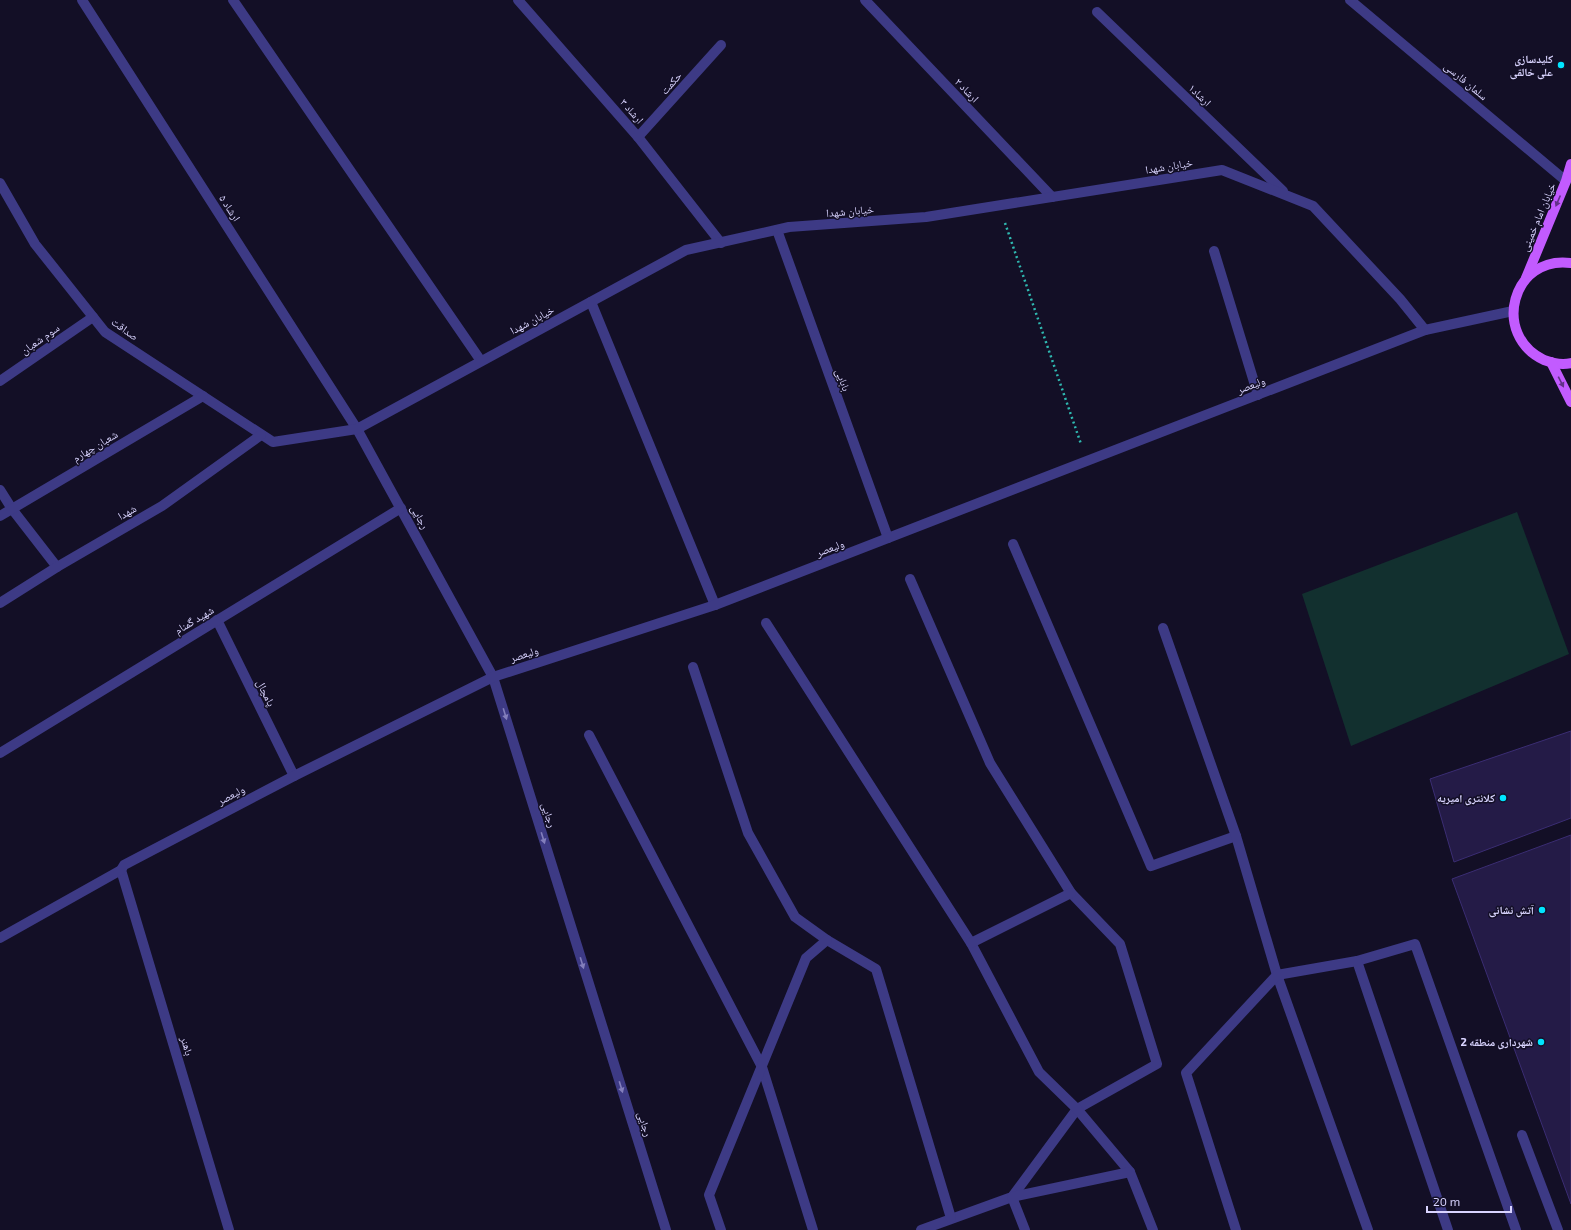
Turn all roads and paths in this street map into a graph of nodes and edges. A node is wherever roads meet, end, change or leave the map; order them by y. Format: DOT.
graph roads {
  1 [pos="82,0"];
  2 [pos="233,0"];
  3 [pos="518,0"];
  4 [pos="865,0"];
  5 [pos="1350,0"];
  6 [pos="1097,12"];
  7 [pos="721,46"];
  8 [pos="638,137"];
  9 [pos="1571,164"];
  10 [pos="1566,181"];
  11 [pos="0,183"];
  12 [pos="1287,195"];
  13 [pos="1052,197"];
  14 [pos="998,205"];
  15 [pos="777,230"];
  16 [pos="721,243"];
  17 [pos="1214,251"];
  18 [pos="1571,263"];
  19 [pos="1526,279"];
  20 [pos="591,302"];
  21 [pos="1513,311"];
  22 [pos="93,317"];
  23 [pos="1424,330"];
  24 [pos="482,361"];
  25 [pos="1550,362"];
  26 [pos="1571,363"];
  27 [pos="0,381"];
  28 [pos="1258,395"];
  29 [pos="202,396"];
  30 [pos="1571,402"];
  31 [pos="357,429"];
  32 [pos="261,434"];
  33 [pos="1087,461"];
  34 [pos="0,490"];
  35 [pos="401,508"];
  36 [pos="12,509"];
  37 [pos="0,516"];
  38 [pos="888,538"];
  39 [pos="1013,544"];
  40 [pos="56,567"];
  41 [pos="910,579"];
  42 [pos="0,603"];
  43 [pos="714,605"];
  44 [pos="218,620"];
  45 [pos="766,623"];
  46 [pos="1163,628"];
  47 [pos="693,667"];
  48 [pos="493,677"];
  49 [pos="589,735"];
  50 [pos="0,753"];
  51 [pos="294,776"];
  52 [pos="1236,836"];
  53 [pos="121,870"];
  54 [pos="1071,893"];
  55 [pos="0,938"];
  56 [pos="827,940"];
  57 [pos="970,943"];
  58 [pos="1357,961"];
  59 [pos="1277,974"];
  60 [pos="762,1067"];
  61 [pos="1077,1110"];
  62 [pos="1522,1135"];
  63 [pos="1130,1172"];
  64 [pos="1012,1197"];
  65 [pos="951,1218"];
  66 [pos="229,1230"];
  67 [pos="666,1230"];
  68 [pos="721,1230"];
  69 [pos="813,1230"];
  70 [pos="921,1230"];
  71 [pos="1025,1230"];
  72 [pos="1153,1230"];
  73 [pos="1236,1230"];
  74 [pos="1368,1230"];
  75 [pos="1448,1230"];
  76 [pos="1516,1230"];
  77 [pos="1558,1230"];
  1 -- 31 [label="street, ارشاد ۵"];
  2 -- 24 [label="street"];
  3 -- 8 [label="street, ارشاد ۳"];
  4 -- 13 [label="street, ارشاد ۲"];
  5 -- 10 [label="street, سلمان فارسی"];
  6 -- 12 [label="street, ارشاد۱"];
  7 -- 8 [label="street, حکمت"];
  8 -- 16 [label="street, ارشاد ۳"];
  9 -- 10 [label="main road, خیابان امام خمینی"];
  10 -- 19 [label="main road, خیابان امام خمینی, one-way"];
  11 -- 22 [label="street, صداقت"];
  12 -- 13 [label="street, خیابان شهدا"];
  12 -- 23 [label="street, خیابان شهدا"];
  13 -- 14 [label="street, خیابان شهدا"];
  14 -- 15 [label="street, خیابان شهدا"];
  14 -- 33 [label="path"];
  15 -- 16 [label="street, خیابان شهدا"];
  15 -- 38 [label="street, بابایی"];
  16 -- 20 [label="street, خیابان شهدا"];
  17 -- 28 [label="street"];
  18 -- 19 [label="main road"];
  19 -- 21 [label="main road"];
  20 -- 24 [label="street, خیابان شهدا"];
  20 -- 43 [label="street"];
  21 -- 23 [label="street, ولیعصر"];
  21 -- 25 [label="main road"];
  22 -- 27 [label="street, سوم شعبان"];
  22 -- 29 [label="street, صداقت"];
  23 -- 28 [label="street, ولیعصر"];
  24 -- 31 [label="street, خیابان شهدا"];
  25 -- 26 [label="main road"];
  25 -- 30 [label="main road, one-way"];
  28 -- 33 [label="street, ولیعصر"];
  29 -- 32 [label="street, صداقت"];
  29 -- 36 [label="street, شعبان چهارم"];
  31 -- 32 [label="street, خیابان شهدا"];
  31 -- 35 [label="street, رجایی"];
  32 -- 40 [label="street, شهدا"];
  33 -- 38 [label="street, ولیعصر"];
  34 -- 36 [label="street"];
  35 -- 44 [label="street, شهید گمنام"];
  35 -- 48 [label="street, رجایی"];
  36 -- 37 [label="street, شعبان چهارم"];
  36 -- 40 [label="street"];
  38 -- 43 [label="street, ولیعصر"];
  39 -- 52 [label="street"];
  40 -- 42 [label="street, شهدا"];
  41 -- 54 [label="street"];
  43 -- 48 [label="street, ولیعصر"];
  44 -- 50 [label="street, شهید گمنام"];
  44 -- 51 [label="street, پامچال"];
  45 -- 57 [label="street"];
  46 -- 52 [label="street"];
  47 -- 56 [label="street"];
  48 -- 51 [label="street, ولیعصر"];
  48 -- 67 [label="street, رجایی, one-way"];
  49 -- 60 [label="street"];
  51 -- 53 [label="street, ولیعصر"];
  52 -- 59 [label="street"];
  53 -- 55 [label="street, ولیعصر"];
  53 -- 66 [label="street, باهنر"];
  54 -- 57 [label="street"];
  54 -- 61 [label="street"];
  56 -- 60 [label="street"];
  56 -- 65 [label="street"];
  57 -- 61 [label="street"];
  58 -- 59 [label="street"];
  58 -- 75 [label="street"];
  58 -- 76 [label="street"];
  59 -- 73 [label="street"];
  59 -- 74 [label="street"];
  60 -- 68 [label="street"];
  60 -- 69 [label="street"];
  61 -- 63 [label="street"];
  61 -- 64 [label="street"];
  62 -- 77 [label="street"];
  63 -- 64 [label="street"];
  63 -- 72 [label="street"];
  64 -- 65 [label="street"];
  64 -- 71 [label="street"];
  65 -- 70 [label="street"];
}
